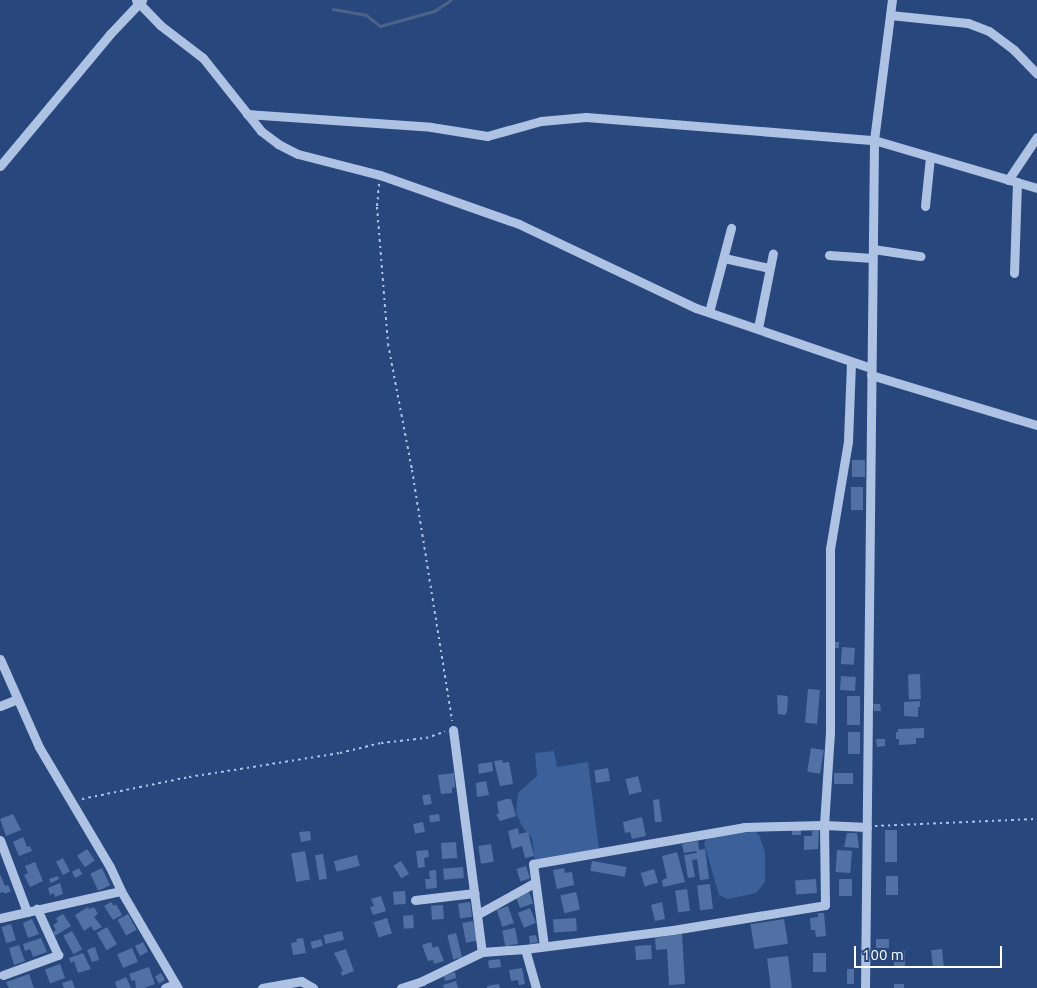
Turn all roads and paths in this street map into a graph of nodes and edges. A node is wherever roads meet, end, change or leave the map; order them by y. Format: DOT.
graph roads {
  1 [pos="892,0"];
  2 [pos="139,1"];
  3 [pos="890,15"];
  4 [pos="1037,74"];
  5 [pos="248,114"];
  6 [pos="1037,137"];
  7 [pos="874,140"];
  8 [pos="930,157"];
  9 [pos="0,166"];
  10 [pos="380,175"];
  11 [pos="1012,181"];
  12 [pos="1037,188"];
  13 [pos="925,206"];
  14 [pos="731,228"];
  15 [pos="773,253"];
  16 [pos="873,253"];
  17 [pos="829,255"];
  18 [pos="920,256"];
  19 [pos="724,258"];
  20 [pos="769,268"];
  21 [pos="1014,273"];
  22 [pos="709,312"];
  23 [pos="758,328"];
  24 [pos="851,362"];
  25 [pos="871,372"];
  26 [pos="1037,425"];
  27 [pos="0,659"];
  28 [pos="17,699"];
  29 [pos="0,706"];
  30 [pos="453,730"];
  31 [pos="72,801"];
  32 [pos="1037,820"];
  33 [pos="824,824"];
  34 [pos="867,826"];
  35 [pos="0,840"];
  36 [pos="534,883"];
  37 [pos="121,891"];
  38 [pos="475,893"];
  39 [pos="415,900"];
  40 [pos="37,909"];
  41 [pos="27,912"];
  42 [pos="478,914"];
  43 [pos="0,918"];
  44 [pos="544,946"];
  45 [pos="525,949"];
  46 [pos="482,952"];
  47 [pos="3,975"];
  48 [pos="176,986"];
  49 [pos="165,988"];
  50 [pos="262,988"];
  51 [pos="313,988"];
  52 [pos="401,988"];
  53 [pos="536,988"];
  54 [pos="865,988"];
  1 -- 3 [label="street"];
  2 -- 5 [label="street"];
  2 -- 9 [label="street"];
  3 -- 4 [label="street"];
  3 -- 7 [label="street"];
  5 -- 7 [label="street"];
  5 -- 10 [label="street"];
  6 -- 11 [label="street"];
  7 -- 8 [label="street"];
  7 -- 16 [label="street"];
  8 -- 11 [label="street"];
  8 -- 13 [label="street"];
  10 -- 22 [label="street"];
  10 -- 30 [label="path"];
  11 -- 12 [label="street"];
  11 -- 21 [label="street"];
  14 -- 19 [label="street"];
  15 -- 20 [label="street"];
  16 -- 17 [label="street"];
  16 -- 18 [label="street"];
  16 -- 25 [label="street"];
  19 -- 20 [label="street"];
  19 -- 22 [label="street"];
  20 -- 23 [label="street"];
  22 -- 23 [label="street"];
  23 -- 24 [label="street"];
  24 -- 25 [label="street"];
  24 -- 33 [label="street"];
  25 -- 26 [label="street"];
  25 -- 34 [label="street"];
  27 -- 28 [label="street"];
  28 -- 29 [label="street"];
  28 -- 31 [label="street"];
  30 -- 31 [label="path"];
  30 -- 38 [label="street"];
  31 -- 37 [label="street"];
  32 -- 34 [label="path"];
  33 -- 34 [label="street"];
  33 -- 36 [label="street"];
  33 -- 44 [label="street"];
  34 -- 54 [label="street"];
  35 -- 41 [label="street"];
  36 -- 42 [label="street"];
  36 -- 44 [label="street"];
  37 -- 40 [label="street"];
  37 -- 48 [label="street"];
  38 -- 39 [label="street"];
  38 -- 42 [label="street"];
  40 -- 41 [label="street"];
  40 -- 47 [label="street"];
  41 -- 43 [label="street"];
  42 -- 46 [label="street"];
  44 -- 45 [label="street"];
  45 -- 46 [label="street"];
  45 -- 53 [label="street"];
  46 -- 52 [label="street"];
  48 -- 49 [label="street"];
  50 -- 51 [label="street"];
}
